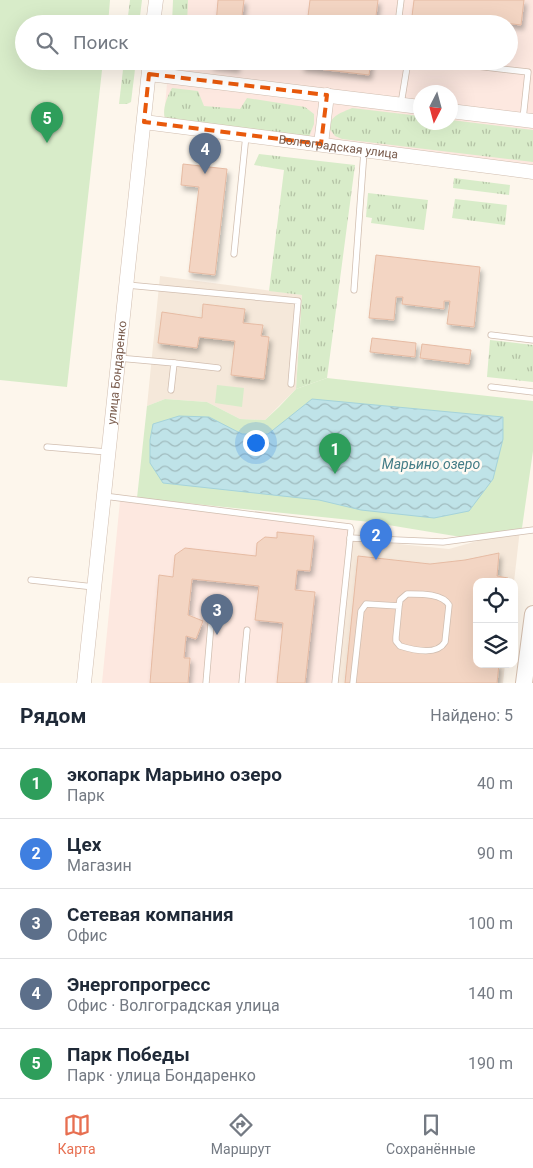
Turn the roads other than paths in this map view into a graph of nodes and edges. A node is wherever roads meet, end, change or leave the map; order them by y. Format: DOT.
graph roads {
  1 [pos="156,0"];
  2 [pos="401,0"];
  3 [pos="154,15"];
  4 [pos="399,15"];
  5 [pos="149,70"];
  6 [pos="162,70"];
  7 [pos="407,70"];
  8 [pos="511,70"];
  9 [pos="327,96"];
  10 [pos="401,105"];
  11 [pos="413,106"];
  12 [pos="458,112"];
  13 [pos="528,120"];
  14 [pos="144,122"];
  15 [pos="246,135"];
  16 [pos="321,144"];
  17 [pos="364,150"];
  18 [pos="533,172"];
  19 [pos="234,254"];
  20 [pos="126,285"];
  21 [pos="354,290"];
  22 [pos="491,335"];
  23 [pos="533,340"];
  24 [pos="118,358"];
  25 [pos="174,364"];
  26 [pos="218,368"];
  27 [pos="291,384"];
  28 [pos="491,387"];
  29 [pos="171,390"];
  30 [pos="533,392"];
  31 [pos="46,447"];
  32 [pos="109,453"];
  33 [pos="104,496"];
  34 [pos="533,530"];
  35 [pos="350,538"];
  36 [pos="31,580"];
  37 [pos="94,587"];
  38 [pos="399,606"];
  39 [pos="533,614"];
  40 [pos="211,624"];
  41 [pos="247,630"];
  42 [pos="84,683"];
  43 [pos="206,683"];
  44 [pos="242,683"];
  45 [pos="335,683"];
  46 [pos="353,683"];
  47 [pos="524,683"];
  1 -- 3 [label="street"];
  2 -- 4 [label="lane"];
  5 -- 14 [label="street, улица Бондаренко"];
  6 -- 9 [label="street"];
  7 -- 10 [label="lane"];
  8 -- 13 [label="lane"];
  9 -- 10 [label="street"];
  9 -- 16 [label="street"];
  10 -- 11 [label="street"];
  12 -- 13 [label="street"];
  14 -- 15 [label="street, Волгоградская улица"];
  14 -- 20 [label="street, улица Бондаренко"];
  15 -- 16 [label="street, Волгоградская улица"];
  15 -- 19 [label="lane"];
  16 -- 17 [label="street, Волгоградская улица"];
  17 -- 18 [label="street, Волгоградская улица"];
  17 -- 21 [label="lane"];
  20 -- 24 [label="street, улица Бондаренко"];
  20 -- 27 [label="lane"];
  22 -- 23 [label="lane"];
  24 -- 25 [label="lane"];
  24 -- 32 [label="street, улица Бондаренко"];
  25 -- 26 [label="lane"];
  25 -- 29 [label="lane"];
  28 -- 30 [label="lane"];
  31 -- 32 [label="lane"];
  32 -- 33 [label="street, улица Бондаренко"];
  33 -- 35 [label="lane"];
  33 -- 37 [label="street, улица Бондаренко"];
  34 -- 35 [label="lane"];
  35 -- 45 [label="lane"];
  36 -- 37 [label="lane"];
  37 -- 42 [label="street, улица Бондаренко"];
  38 -- 38 [label="lane"];
  38 -- 46 [label="lane"];
  39 -- 47 [label="main road"];
  40 -- 43 [label="lane"];
  41 -- 44 [label="lane"];
}
